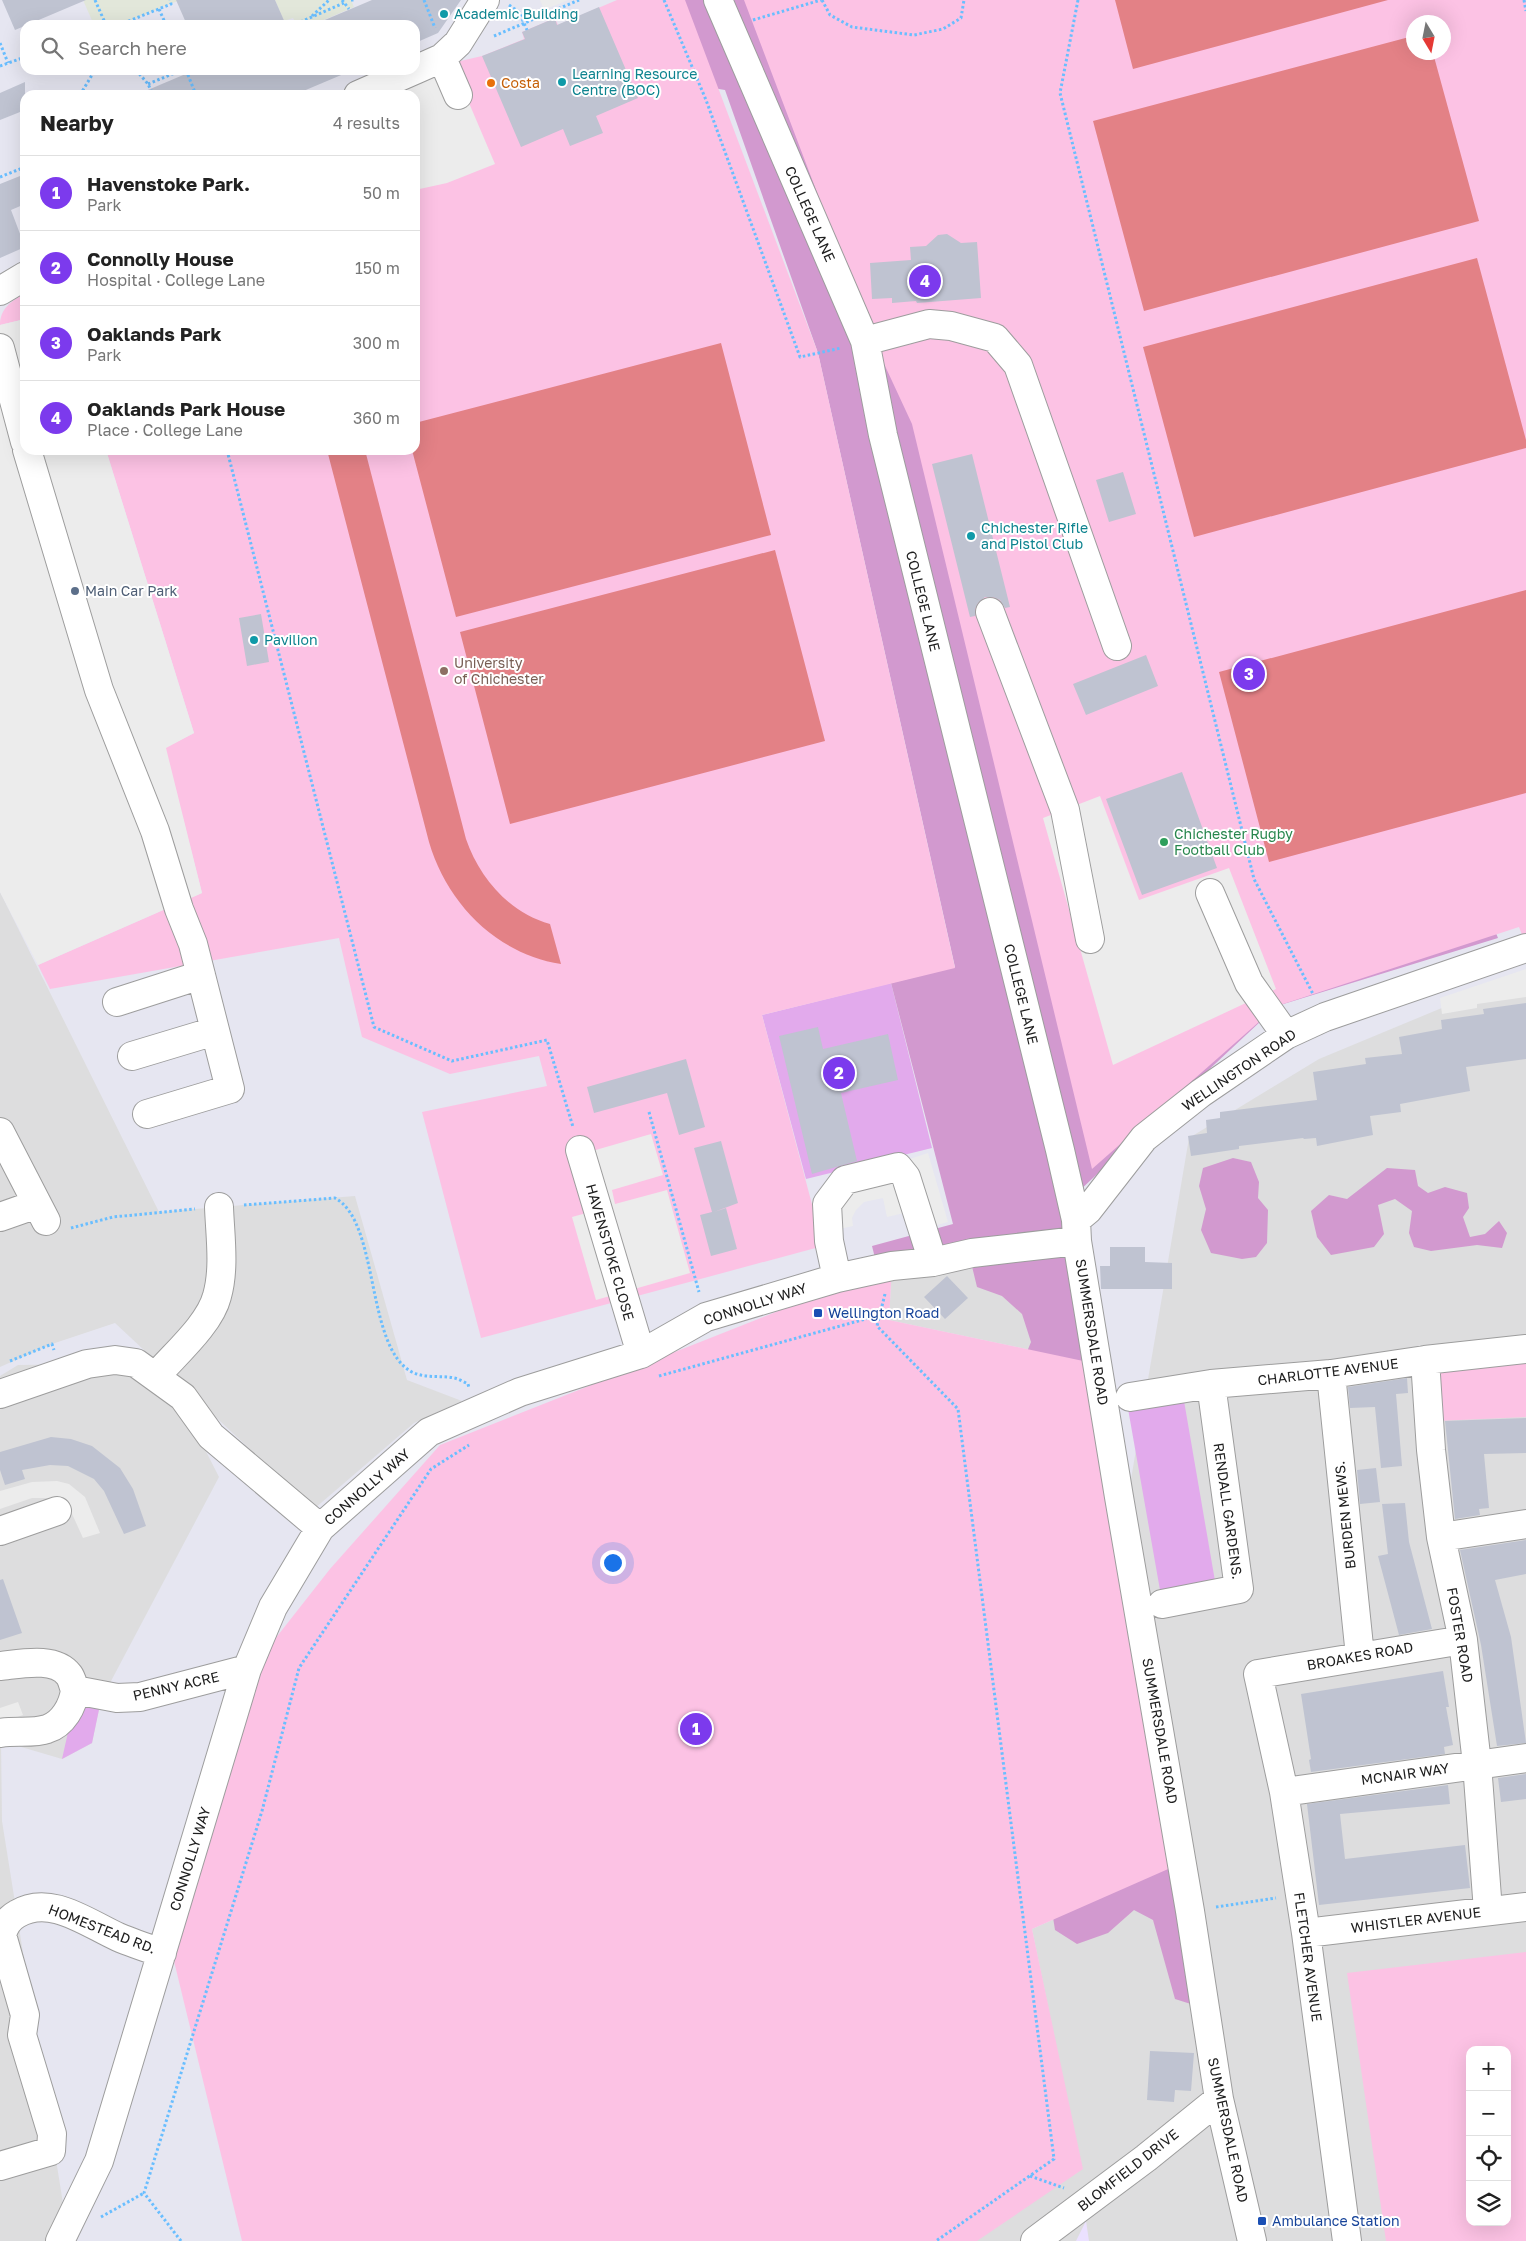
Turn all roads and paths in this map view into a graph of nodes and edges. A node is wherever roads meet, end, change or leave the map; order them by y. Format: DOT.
graph roads {
  1 [pos="95,0"];
  2 [pos="170,0"];
  3 [pos="329,0"];
  4 [pos="424,0"];
  5 [pos="579,0"];
  6 [pos="664,0"];
  7 [pos="718,0"];
  8 [pos="821,0"];
  9 [pos="964,0"];
  10 [pos="1078,0"];
  11 [pos="1524,0"];
  12 [pos="343,2"];
  13 [pos="496,2"];
  14 [pos="159,8"];
  15 [pos="349,10"];
  16 [pos="1526,10"];
  17 [pos="309,18"];
  18 [pos="104,20"];
  19 [pos="131,20"];
  20 [pos="164,20"];
  21 [pos="305,20"];
  22 [pos="524,23"];
  23 [pos="732,29"];
  24 [pos="527,30"];
  25 [pos="0,43"];
  26 [pos="440,46"];
  27 [pos="20,58"];
  28 [pos="8,62"];
  29 [pos="420,65"];
  30 [pos="0,66"];
  31 [pos="92,75"];
  32 [pos="140,75"];
  33 [pos="172,75"];
  34 [pos="187,75"];
  35 [pos="404,75"];
  36 [pos="148,84"];
  37 [pos="83,90"];
  38 [pos="151,90"];
  39 [pos="194,90"];
  40 [pos="369,90"];
  41 [pos="458,96"];
  42 [pos="20,168"];
  43 [pos="0,177"];
  44 [pos="20,279"];
  45 [pos="0,291"];
  46 [pos="866,341"];
  47 [pos="0,348"];
  48 [pos="832,350"];
  49 [pos="20,423"];
  50 [pos="28,455"];
  51 [pos="228,455"];
  52 [pos="990,612"];
  53 [pos="1117,646"];
  54 [pos="1210,893"];
  55 [pos="1090,940"];
  56 [pos="1526,948"];
  57 [pos="201,975"];
  58 [pos="117,1002"];
  59 [pos="1325,1017"];
  60 [pos="215,1031"];
  61 [pos="1286,1036"];
  62 [pos="132,1056"];
  63 [pos="649,1112"];
  64 [pos="147,1114"];
  65 [pos="0,1132"];
  66 [pos="580,1150"];
  67 [pos="219,1207"];
  68 [pos="41,1213"];
  69 [pos="0,1217"];
  70 [pos="1076,1230"];
  71 [pos="933,1262"];
  72 [pos="837,1278"];
  73 [pos="706,1317"];
  74 [pos="1526,1349"];
  75 [pos="1425,1360"];
  76 [pos="648,1365"];
  77 [pos="1331,1374"];
  78 [pos="156,1376"];
  79 [pos="1211,1384"];
  80 [pos="0,1394"];
  81 [pos="1130,1398"];
  82 [pos="477,1411"];
  83 [pos="470,1444"];
  84 [pos="57,1511"];
  85 [pos="1526,1524"];
  86 [pos="320,1528"];
  87 [pos="0,1531"];
  88 [pos="1441,1537"];
  89 [pos="1162,1604"];
  90 [pos="1463,1640"];
  91 [pos="1360,1656"];
  92 [pos="0,1666"];
  93 [pos="247,1669"];
  94 [pos="1258,1674"];
  95 [pos="75,1690"];
  96 [pos="0,1733"];
  97 [pos="1526,1758"];
  98 [pos="1477,1764"];
  99 [pos="1284,1792"];
  100 [pos="1299,1895"];
  101 [pos="1526,1907"];
  102 [pos="1190,1911"];
  103 [pos="1488,1911"];
  104 [pos="1306,1933"];
  105 [pos="162,1953"];
  106 [pos="1219,2098"];
  107 [pos="0,2166"];
  108 [pos="60,2241"];
  109 [pos="181,2241"];
  110 [pos="936,2241"];
  111 [pos="1035,2241"];
  112 [pos="1252,2241"];
  113 [pos="1347,2241"];
  1 -- 18 [label="path"];
  2 -- 14 [label="path"];
  3 -- 17 [label="path"];
  4 -- 26 [label="path"];
  5 -- 22 [label="path"];
  6 -- 48 [label="path"];
  7 -- 23 [label="street, COLLEGE LANE"];
  8 -- 9 [label="path"];
  8 -- 23 [label="path"];
  10 -- 59 [label="path"];
  11 -- 16 [label="path"];
  12 -- 15 [label="path"];
  12 -- 17 [label="path"];
  13 -- 22 [label="path"];
  13 -- 26 [label="street"];
  14 -- 19 [label="path"];
  14 -- 20 [label="path"];
  17 -- 21 [label="path"];
  22 -- 24 [label="path"];
  23 -- 46 [label="street, COLLEGE LANE"];
  25 -- 28 [label="path"];
  26 -- 29 [label="street"];
  26 -- 41 [label="street"];
  27 -- 28 [label="path"];
  28 -- 30 [label="path"];
  31 -- 37 [label="path"];
  32 -- 36 [label="path"];
  33 -- 36 [label="path"];
  34 -- 39 [label="path"];
  35 -- 40 [label="street"];
  36 -- 38 [label="path"];
  42 -- 43 [label="path"];
  44 -- 45 [label="street"];
  46 -- 53 [label="street"];
  46 -- 70 [label="street, COLLEGE LANE"];
  47 -- 49 [label="street"];
  50 -- 57 [label="street"];
  51 -- 66 [label="path"];
  52 -- 55 [label="street"];
  54 -- 61 [label="street"];
  56 -- 59 [label="street, WELLINGTON ROAD"];
  57 -- 58 [label="street"];
  57 -- 60 [label="street"];
  59 -- 61 [label="street, WELLINGTON ROAD"];
  60 -- 62 [label="street"];
  60 -- 64 [label="street"];
  61 -- 70 [label="street, WELLINGTON ROAD"];
  63 -- 73 [label="path"];
  65 -- 68 [label="street"];
  66 -- 76 [label="street, HAVENSTOKE CLOSE"];
  67 -- 68 [label="path"];
  67 -- 78 [label="street"];
  67 -- 82 [label="path"];
  68 -- 69 [label="street"];
  70 -- 71 [label="street, CONNOLLY WAY"];
  70 -- 102 [label="street, SUMMERSDALE ROAD"];
  71 -- 72 [label="street, CONNOLLY WAY"];
  71 -- 72 [label="street"];
  72 -- 73 [label="street, CONNOLLY WAY"];
  73 -- 76 [label="street, CONNOLLY WAY"];
  74 -- 75 [label="street, CHARLOTTE AVENUE"];
  75 -- 77 [label="street, CHARLOTTE AVENUE"];
  75 -- 88 [label="street, FOSTER ROAD"];
  76 -- 82 [label="street, CONNOLLY WAY"];
  76 -- 110 [label="path"];
  77 -- 79 [label="street, CHARLOTTE AVENUE"];
  77 -- 91 [label="street, BURDEN MEWS."];
  78 -- 80 [label="street"];
  78 -- 86 [label="street"];
  79 -- 81 [label="street, CHARLOTTE AVENUE"];
  79 -- 89 [label="street, RENDALL GARDENS."];
  82 -- 86 [label="street, CONNOLLY WAY"];
  83 -- 109 [label="path"];
  84 -- 87 [label="street"];
  85 -- 88 [label="street"];
  86 -- 93 [label="street, CONNOLLY WAY"];
  88 -- 90 [label="street, FOSTER ROAD"];
  90 -- 91 [label="street, BROAKES ROAD"];
  90 -- 98 [label="street, FOSTER ROAD"];
  91 -- 94 [label="street, BROAKES ROAD"];
  92 -- 95 [label="street"];
  93 -- 95 [label="street, PENNY ACRE"];
  93 -- 105 [label="street, CONNOLLY WAY"];
  94 -- 99 [label="street, FLETCHER AVENUE"];
  95 -- 96 [label="street"];
  97 -- 98 [label="street, MCNAIR WAY"];
  98 -- 99 [label="street, MCNAIR WAY"];
  98 -- 103 [label="street, FOSTER ROAD"];
  99 -- 100 [label="street, FLETCHER AVENUE"];
  100 -- 102 [label="path"];
  100 -- 104 [label="street, FLETCHER AVENUE"];
  101 -- 103 [label="street, WHISTLER AVENUE"];
  102 -- 106 [label="street, SUMMERSDALE ROAD"];
  103 -- 104 [label="street, WHISTLER AVENUE"];
  104 -- 113 [label="street, FLETCHER AVENUE"];
  105 -- 107 [label="street, HOMESTEAD RD."];
  105 -- 108 [label="street, CONNOLLY WAY"];
  106 -- 111 [label="street, BLOMFIELD DRIVE"];
  106 -- 112 [label="street, SUMMERSDALE ROAD"];
}
